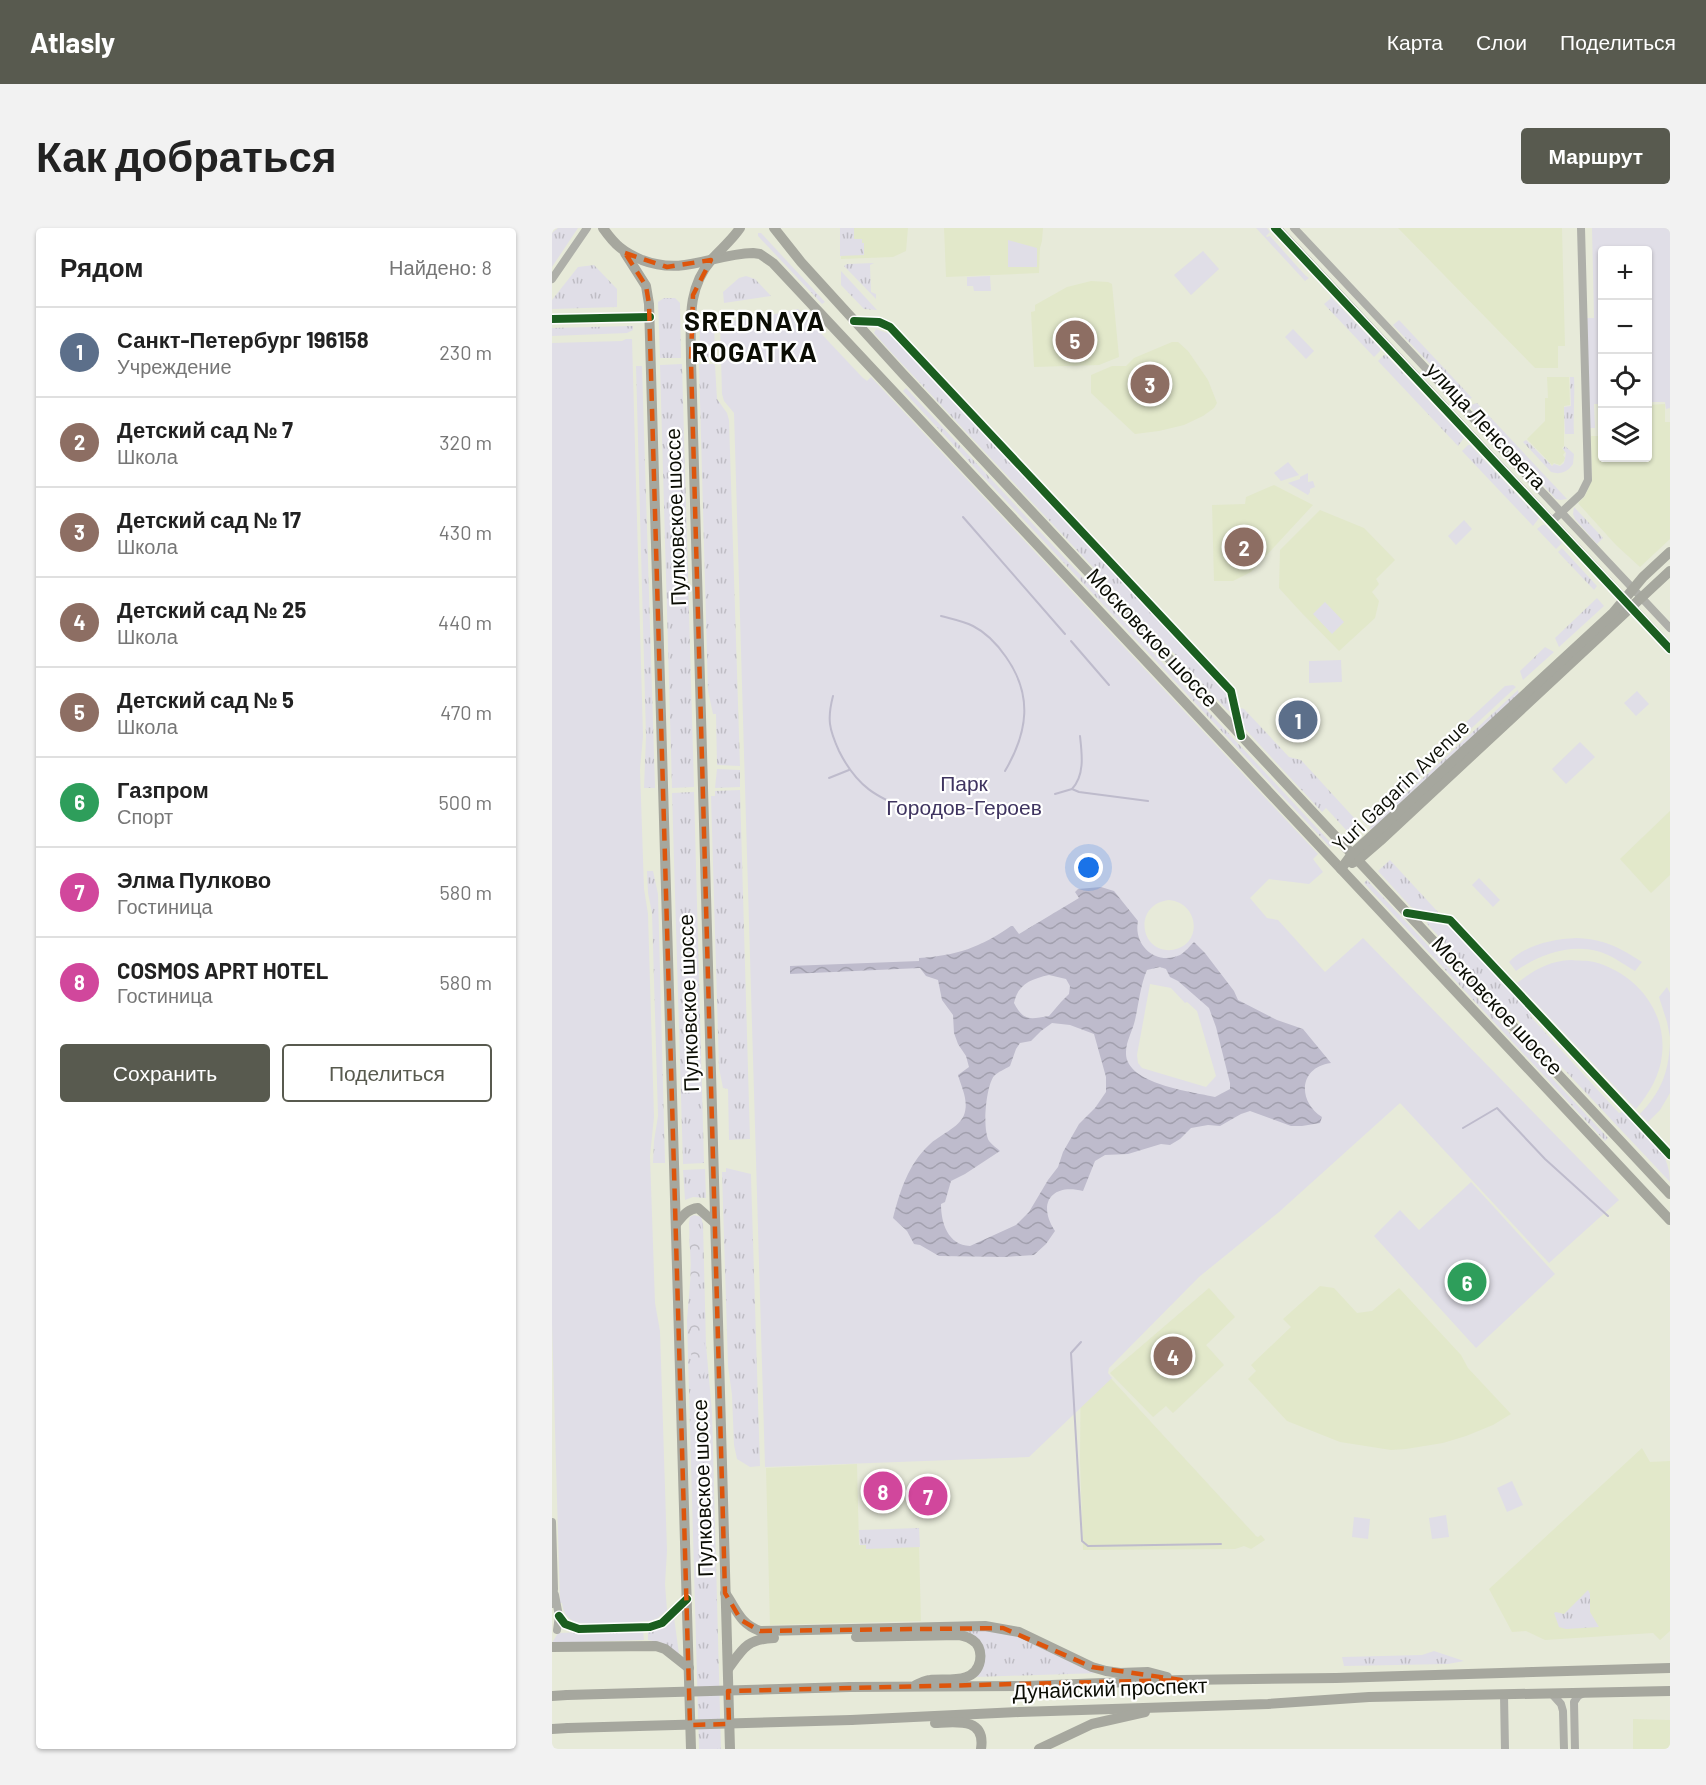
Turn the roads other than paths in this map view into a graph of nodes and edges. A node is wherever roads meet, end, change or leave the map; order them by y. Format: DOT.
graph roads {
  1 [pos="587,228"];
  2 [pos="603,228"];
  3 [pos="740,228"];
  4 [pos="774,228"];
  5 [pos="1275,228"];
  6 [pos="1294,228"];
  7 [pos="1581,228"];
  8 [pos="625,253"];
  9 [pos="711,260"];
  10 [pos="552,279"];
  11 [pos="650,317"];
  12 [pos="552,319"];
  13 [pos="854,321"];
  14 [pos="902,373"];
  15 [pos="889,385"];
  16 [pos="1561,513"];
  17 [pos="1551,522"];
  18 [pos="1670,552"];
  19 [pos="1670,571"];
  20 [pos="1633,588"];
  21 [pos="1642,598"];
  22 [pos="1623,599"];
  23 [pos="1632,608"];
  24 [pos="1670,628"];
  25 [pos="1670,649"];
  26 [pos="1241,736"];
  27 [pos="1355,858"];
  28 [pos="1341,869"];
  29 [pos="1407,913"];
  30 [pos="1670,1155"];
  31 [pos="1670,1194"];
  32 [pos="1670,1220"];
  33 [pos="715,1223"];
  34 [pos="676,1224"];
  35 [pos="552,1522"];
  36 [pos="554,1589"];
  37 [pos="725,1593"];
  38 [pos="687,1599"];
  39 [pos="552,1604"];
  40 [pos="559,1616"];
  41 [pos="579,1629"];
  42 [pos="554,1632"];
  43 [pos="552,1647"];
  44 [pos="689,1668"];
  45 [pos="1670,1668"];
  46 [pos="728,1669"];
  47 [pos="1181,1680"];
  48 [pos="912,1687"];
  49 [pos="1670,1691"];
  50 [pos="1584,1693"];
  51 [pos="1552,1694"];
  52 [pos="1504,1695"];
  53 [pos="552,1696"];
  54 [pos="1162,1707"];
  55 [pos="916,1717"];
  56 [pos="552,1728"];
  57 [pos="1053,1745"];
  58 [pos="689,1747"];
  59 [pos="732,1747"];
  60 [pos="981,1749"];
  61 [pos="1039,1749"];
  62 [pos="1505,1749"];
  63 [pos="1564,1749"];
  64 [pos="1575,1749"];
  1 -- 10 [label="street"];
  2 -- 8 [label="main road, Пулковское шоссе"];
  3 -- 9 [label="main road, Пулковское шоссе"];
  4 -- 13 [label="main road, Московское шоссе"];
  5 -- 17 [label="street, улица Ленсовета"];
  6 -- 16 [label="street, улица Ленсовета"];
  7 -- 16 [label="street"];
  8 -- 9 [label="main road, Московское шоссе"];
  8 -- 11 [label="main road, Пулковское шоссе"];
  9 -- 15 [label="main road, Московское шоссе"];
  9 -- 33 [label="main road, Пулковское шоссе"];
  11 -- 12 [label="street"];
  11 -- 34 [label="main road, Пулковское шоссе"];
  13 -- 14 [label="main road, Московское шоссе"];
  13 -- 26 [label="street"];
  14 -- 15 [label="main road"];
  14 -- 26 [label="main road, Московское шоссе"];
  15 -- 28 [label="main road, Московское шоссе"];
  16 -- 17 [label="street"];
  16 -- 20 [label="street, улица Ленсовета"];
  17 -- 22 [label="street, улица Ленсовета"];
  18 -- 20 [label="main road, Yuri Gagarin Avenue"];
  19 -- 21 [label="main road, Yuri Gagarin Avenue"];
  20 -- 21 [label="street, улица Ленсовета"];
  20 -- 22 [label="main road, Yuri Gagarin Avenue"];
  21 -- 23 [label="main road, Yuri Gagarin Avenue"];
  21 -- 24 [label="street, улица Ленсовета"];
  22 -- 23 [label="street, улица Ленсовета"];
  22 -- 27 [label="main road, Yuri Gagarin Avenue"];
  23 -- 25 [label="street, улица Ленсовета"];
  23 -- 27 [label="main road, Yuri Gagarin Avenue"];
  26 -- 27 [label="main road, Московское шоссе"];
  27 -- 28 [label="main road, Yuri Gagarin Avenue"];
  27 -- 29 [label="main road, Московское шоссе"];
  28 -- 32 [label="main road, Московское шоссе"];
  29 -- 30 [label="street"];
  29 -- 31 [label="main road, Московское шоссе"];
  33 -- 34 [label="main road"];
  33 -- 37 [label="main road, Пулковское шоссе"];
  34 -- 38 [label="main road, Пулковское шоссе"];
  35 -- 36 [label="street"];
  36 -- 39 [label="street"];
  36 -- 40 [label="street"];
  37 -- 46 [label="main road, Пулковское шоссе"];
  37 -- 47 [label="main road"];
  38 -- 41 [label="street, Пулковское шоссе"];
  38 -- 44 [label="main road, Пулковское шоссе"];
  40 -- 41 [label="street"];
  40 -- 42 [label="street"];
  41 -- 42 [label="street, Пулковское шоссе"];
  43 -- 44 [label="main road"];
  44 -- 58 [label="main road, Пулковское шоссе"];
  45 -- 47 [label="main road, Дунайский проспект"];
  46 -- 48 [label="main road"];
  46 -- 59 [label="main road, Пулковское шоссе"];
  47 -- 48 [label="main road, Дунайский проспект"];
  48 -- 53 [label="main road, Дунайский проспект, bridge"];
  49 -- 50 [label="main road, Дунайский проспект"];
  50 -- 51 [label="main road, Дунайский проспект"];
  50 -- 64 [label="street"];
  51 -- 52 [label="main road, Дунайский проспект"];
  51 -- 63 [label="street"];
  52 -- 54 [label="main road, Дунайский проспект"];
  52 -- 62 [label="street"];
  54 -- 55 [label="main road, Дунайский проспект"];
  54 -- 57 [label="main road"];
  55 -- 56 [label="main road, Дунайский проспект, bridge"];
  55 -- 60 [label="main road"];
  57 -- 61 [label="main road"];
}
